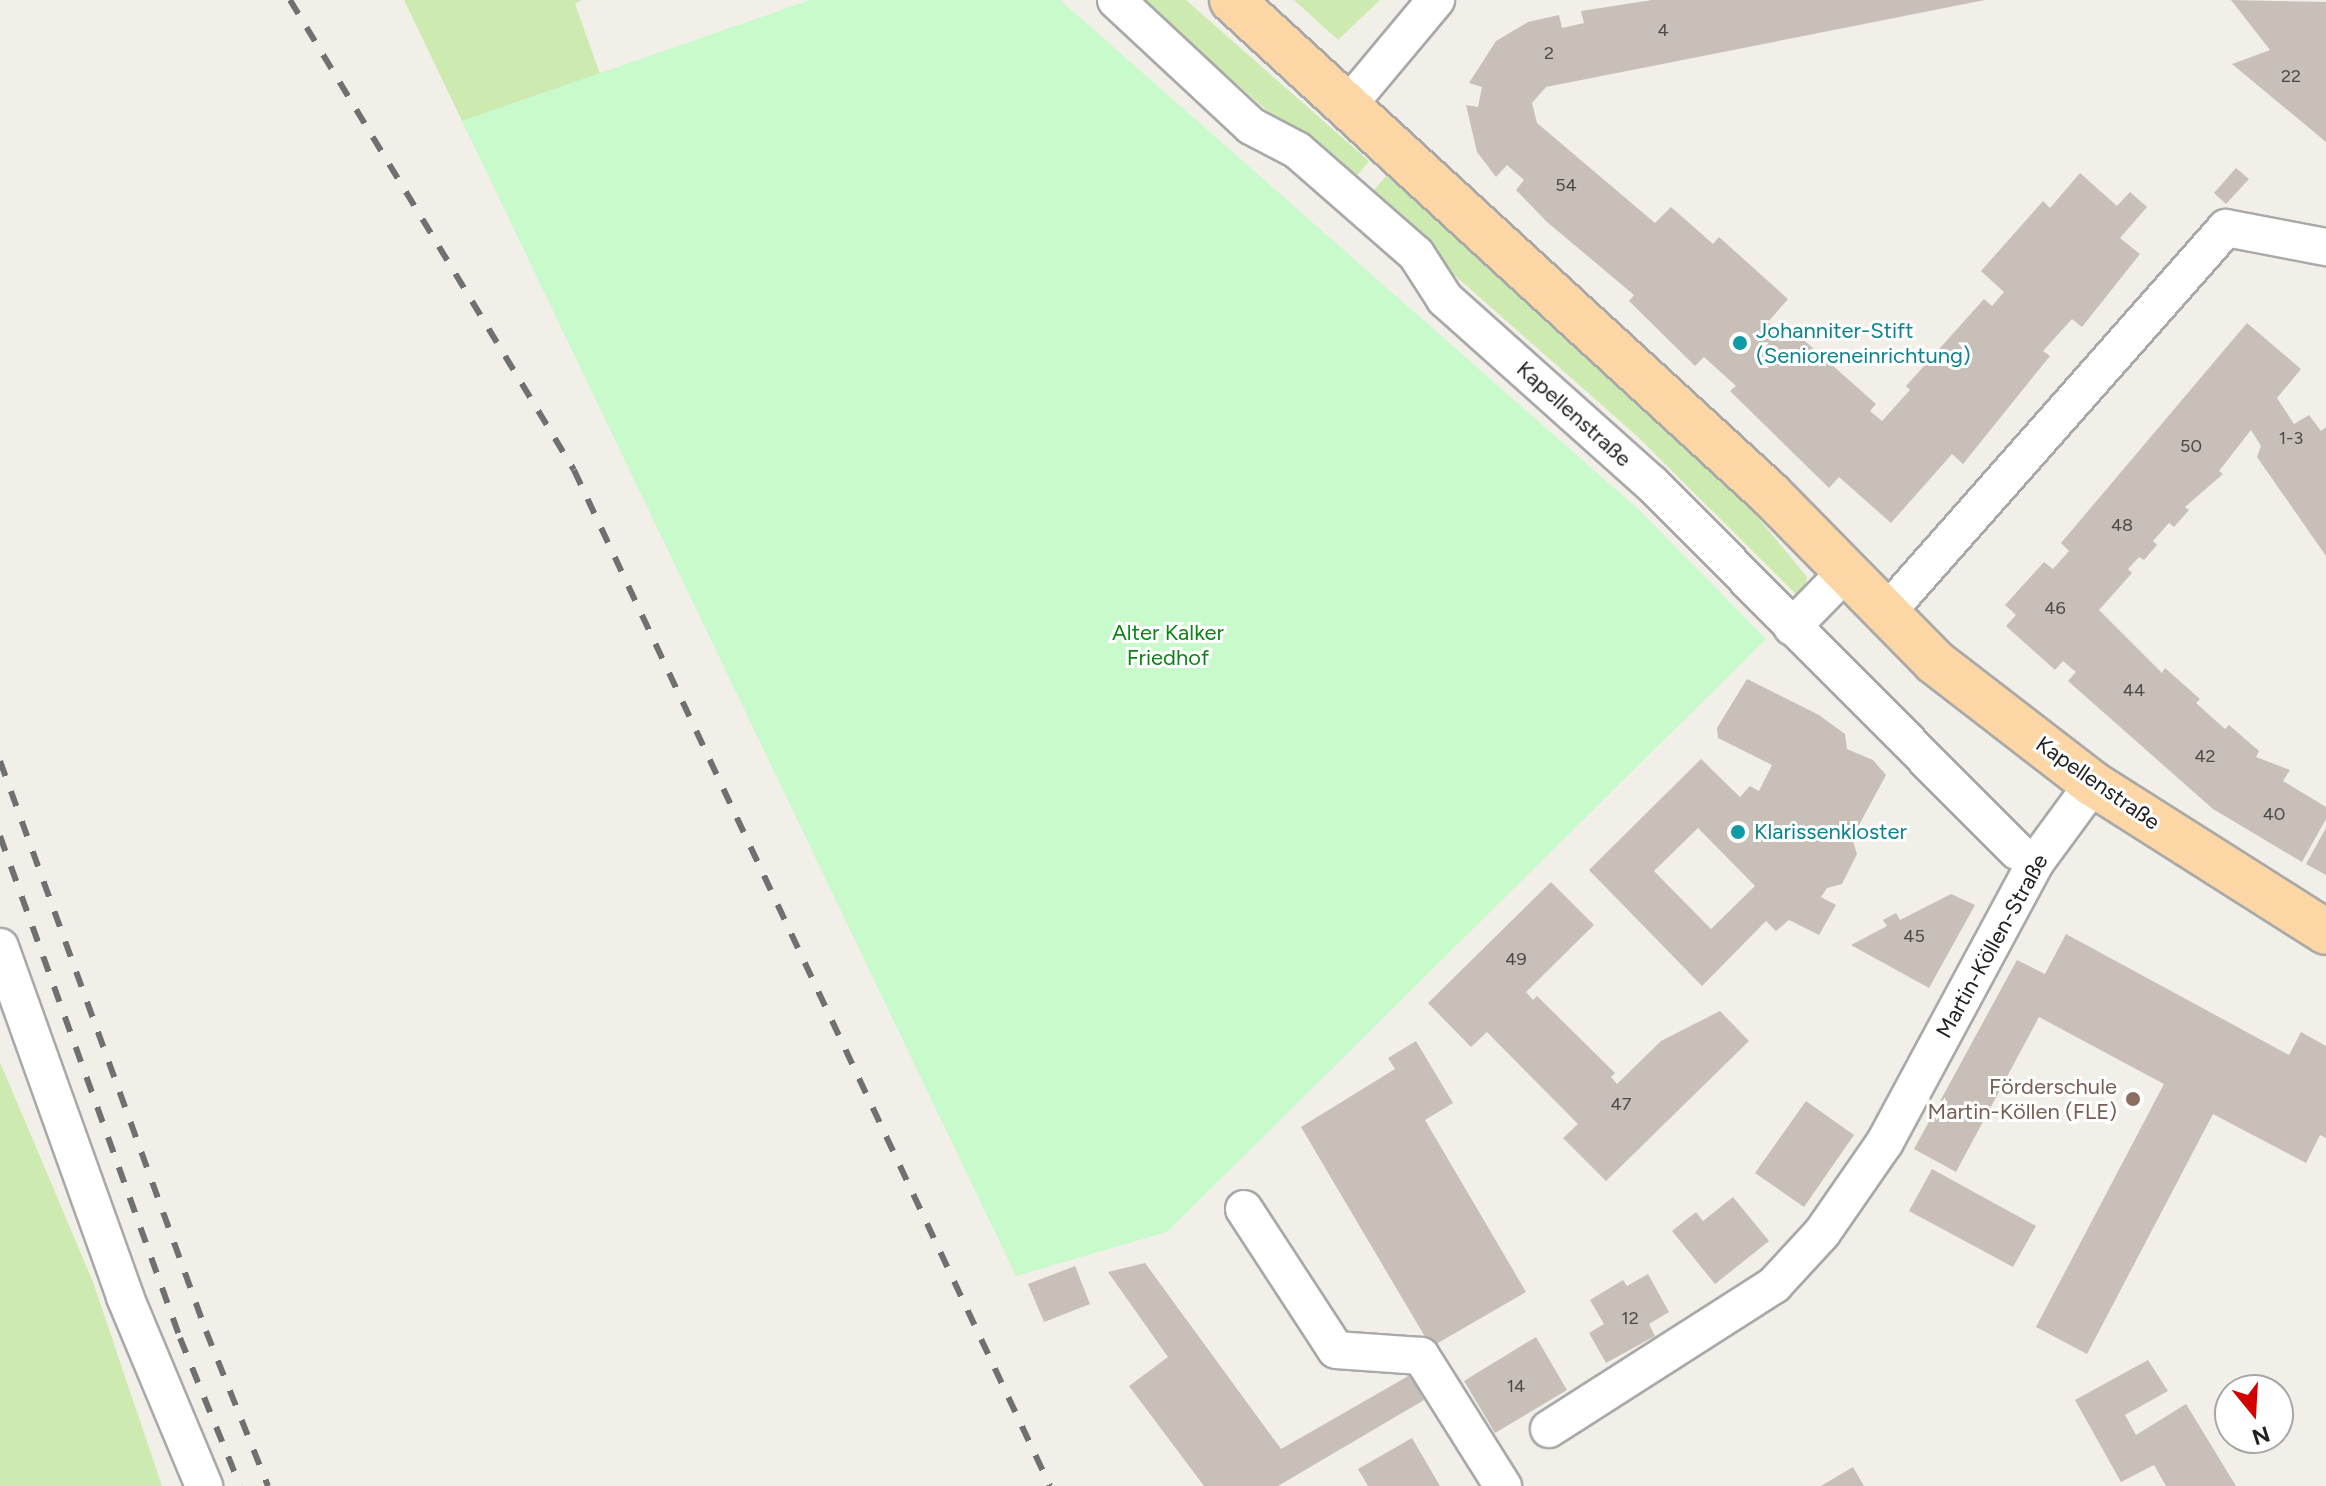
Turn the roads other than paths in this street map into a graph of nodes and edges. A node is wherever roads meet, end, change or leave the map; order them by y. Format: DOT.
graph roads {
  1 [pos="1116,0"];
  2 [pos="1232,0"];
  3 [pos="1436,0"];
  4 [pos="1349,104"];
  5 [pos="2326,247"];
  6 [pos="1846,572"];
  7 [pos="1887,612"];
  8 [pos="1792,627"];
  9 [pos="2093,784"];
  10 [pos="2017,851"];
  11 [pos="2326,932"];
  12 [pos="0,947"];
  13 [pos="1244,1209"];
  14 [pos="1549,1429"];
  15 [pos="1496,1475"];
  16 [pos="204,1486"];
  1 -- 8 [label="street, Kapellenstraße"];
  2 -- 4 [label="main road, Kapellenstraße"];
  3 -- 4 [label="street"];
  4 -- 6 [label="main road, Kapellenstraße"];
  5 -- 7 [label="street"];
  6 -- 7 [label="main road, Kapellenstraße"];
  6 -- 8 [label="street"];
  7 -- 9 [label="main road, Kapellenstraße"];
  8 -- 10 [label="street, Kapellenstraße"];
  9 -- 11 [label="main road, Kapellenstraße"];
  9 -- 14 [label="street, Martin-Köllen-Straße"];
  12 -- 16 [label="street"];
  13 -- 15 [label="street"];
}
